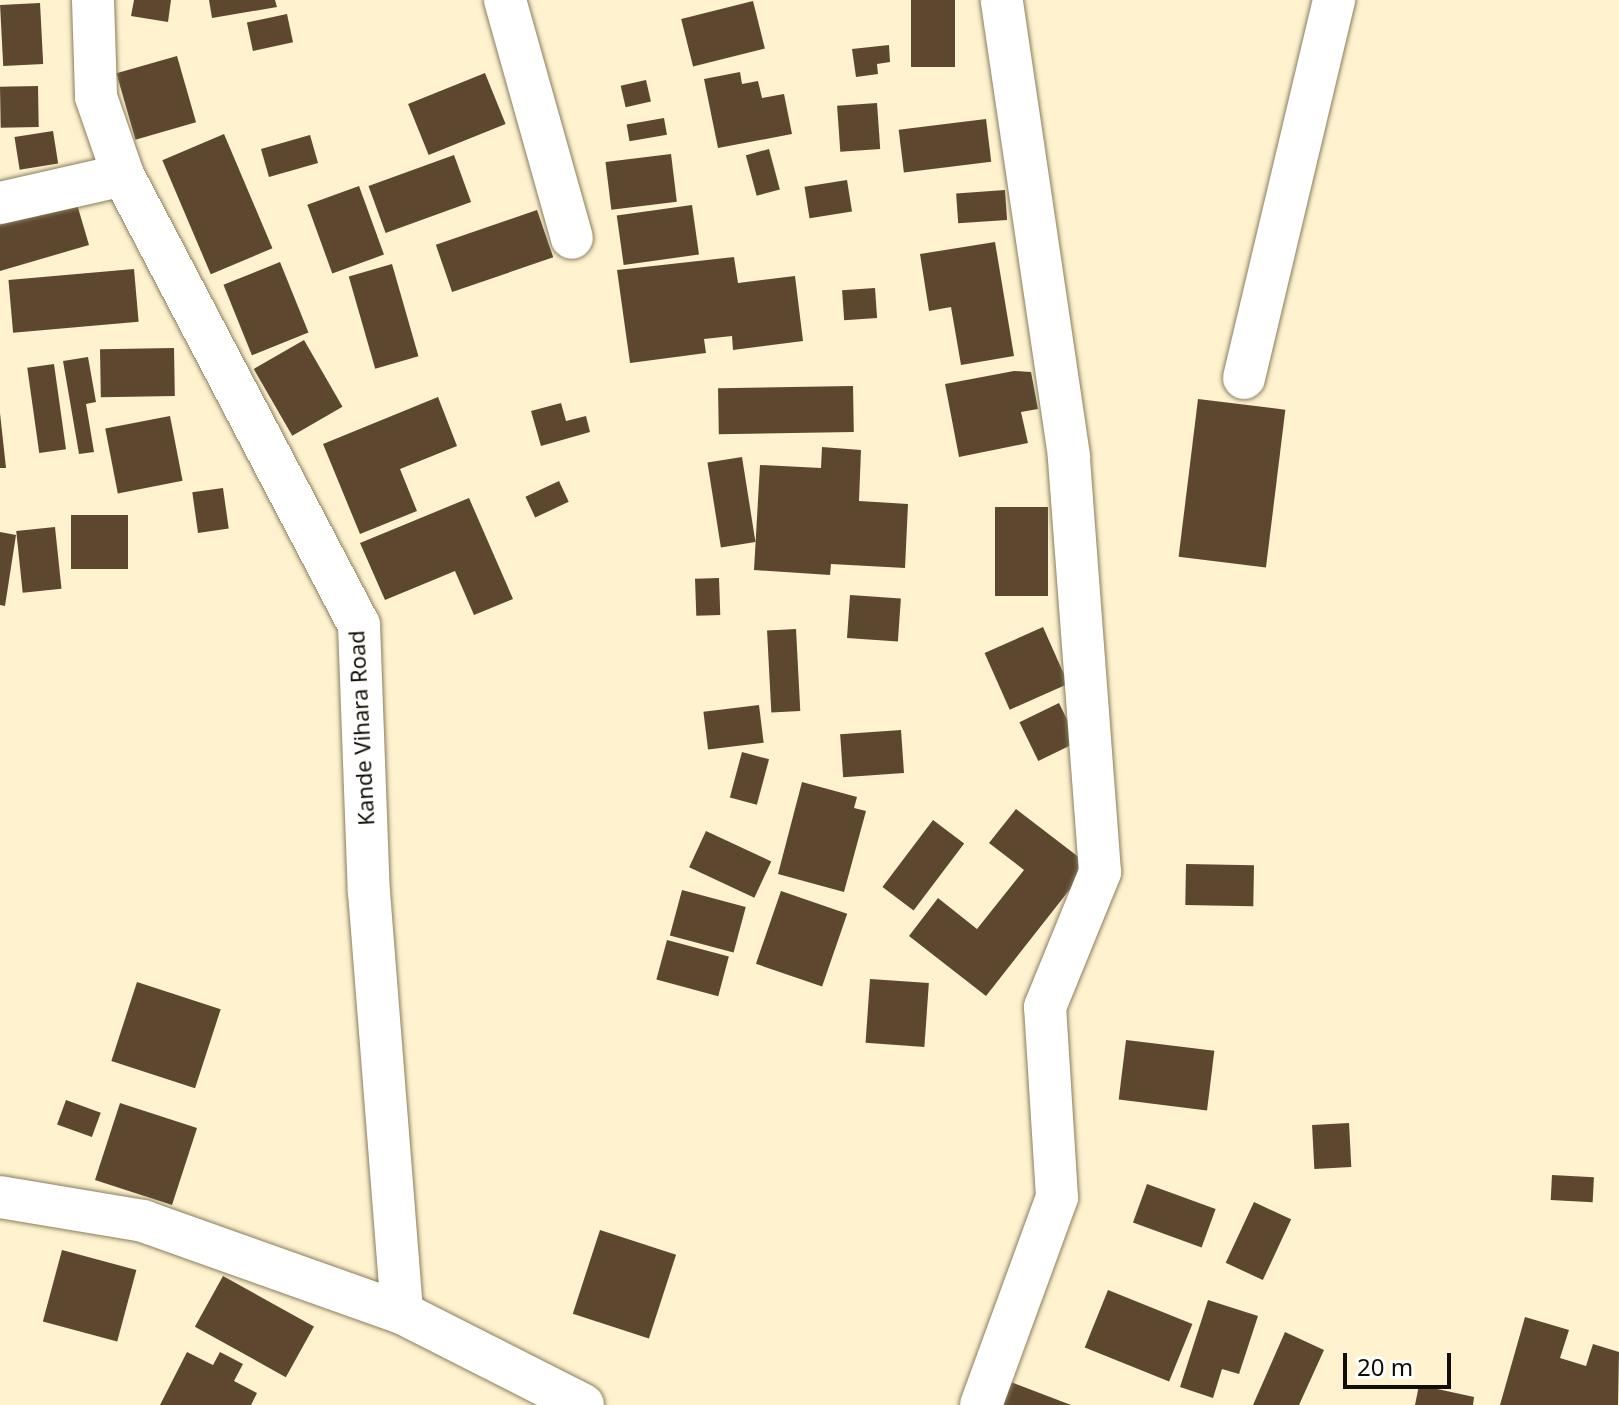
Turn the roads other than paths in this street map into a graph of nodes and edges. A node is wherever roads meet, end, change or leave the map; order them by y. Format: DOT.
graph roads {
  1 [pos="93,0"];
  2 [pos="505,0"];
  3 [pos="1002,0"];
  4 [pos="1334,0"];
  5 [pos="123,175"];
  6 [pos="0,203"];
  7 [pos="572,238"];
  8 [pos="1244,378"];
  9 [pos="0,1197"];
  10 [pos="402,1313"];
  11 [pos="583,1405"];
  12 [pos="981,1405"];
  1 -- 5 [label="street, Kande Vihara Road"];
  2 -- 7 [label="street"];
  3 -- 12 [label="street"];
  4 -- 8 [label="street"];
  5 -- 6 [label="street"];
  5 -- 10 [label="street, Kande Vihara Road"];
  9 -- 10 [label="street"];
  10 -- 11 [label="street"];
}
